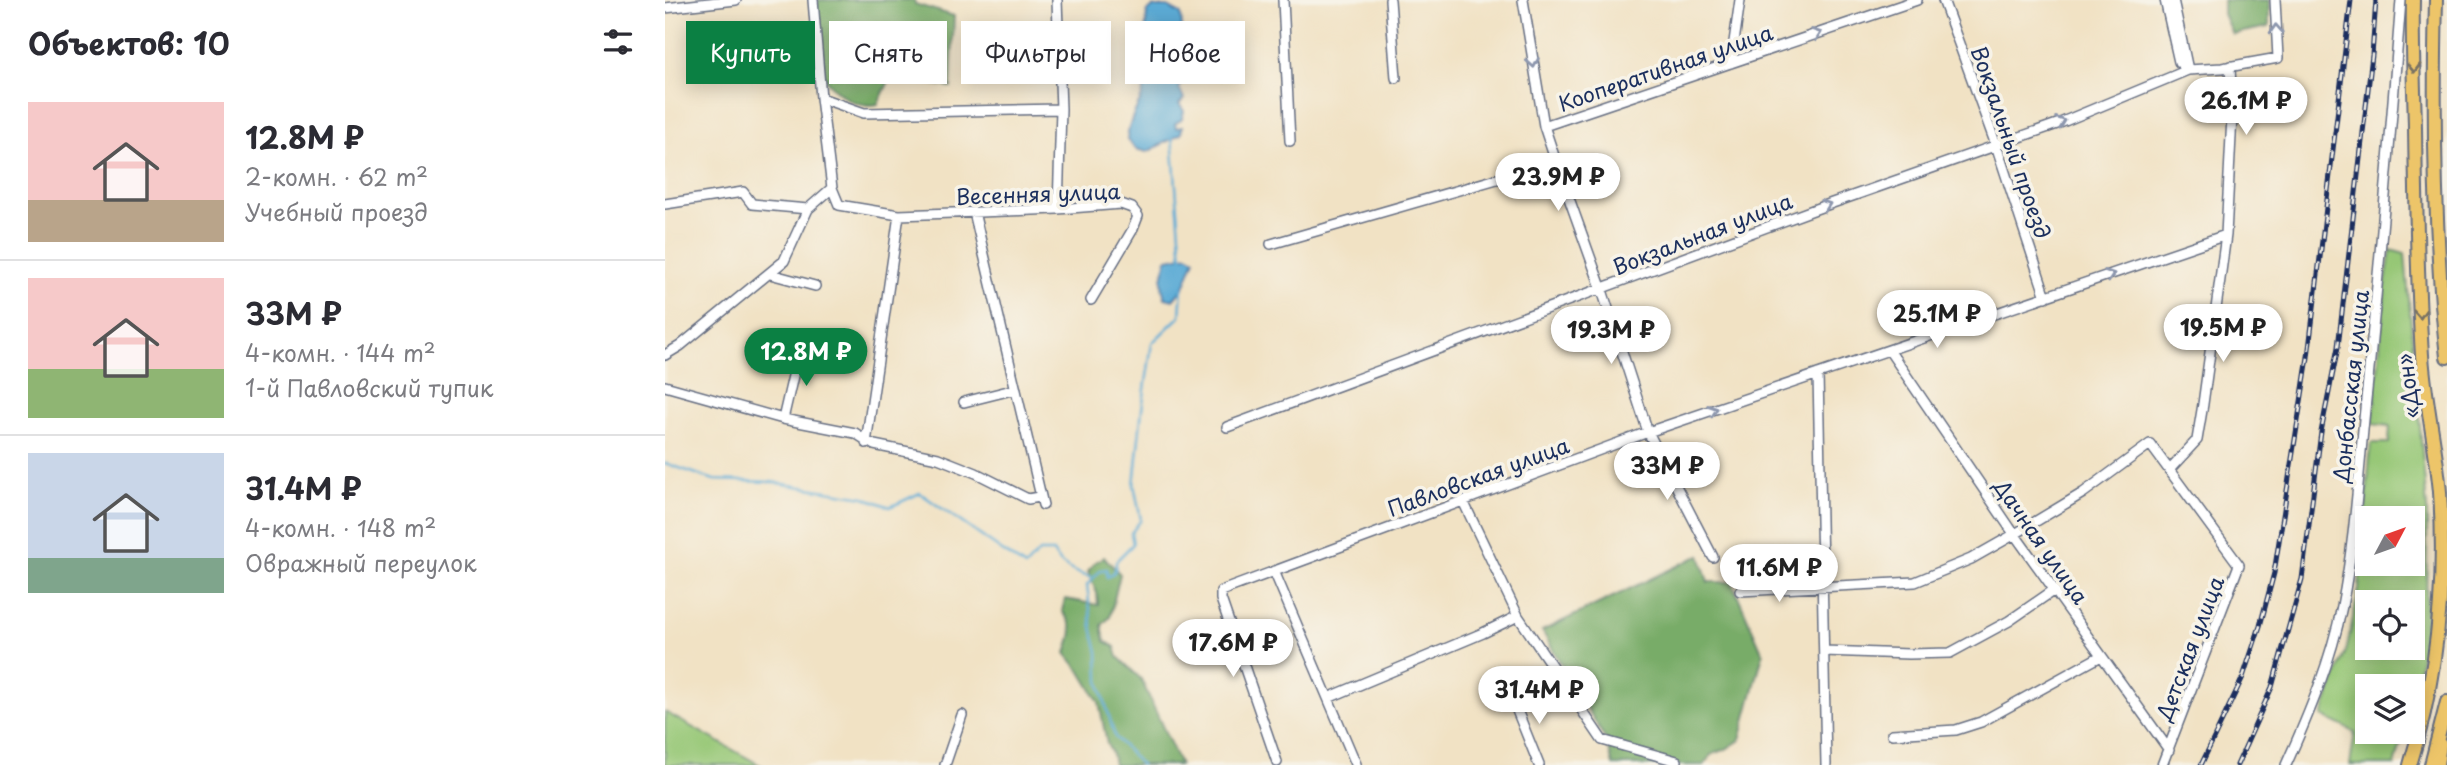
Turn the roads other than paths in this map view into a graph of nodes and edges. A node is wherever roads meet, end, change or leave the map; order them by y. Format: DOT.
graph roads {
  1 [pos="736,0"];
  2 [pos="813,0"];
  3 [pos="1058,0"];
  4 [pos="1283,0"];
  5 [pos="1390,0"];
  6 [pos="1523,0"];
  7 [pos="1740,0"];
  8 [pos="1917,0"];
  9 [pos="1943,0"];
  10 [pos="2165,0"];
  11 [pos="2173,0"];
  12 [pos="2275,0"];
  13 [pos="2400,0"];
  14 [pos="2413,0"];
  15 [pos="2436,0"];
  16 [pos="665,8"];
  17 [pos="1731,63"];
  18 [pos="2230,66"];
  19 [pos="2188,71"];
  20 [pos="1396,78"];
  21 [pos="821,97"];
  22 [pos="1061,109"];
  23 [pos="1544,126"];
  24 [pos="1290,141"];
  25 [pos="1996,145"];
  26 [pos="1556,162"];
  27 [pos="832,188"];
  28 [pos="665,204"];
  29 [pos="808,209"];
  30 [pos="1058,209"];
  31 [pos="974,212"];
  32 [pos="899,215"];
  33 [pos="2226,235"];
  34 [pos="1271,244"];
  35 [pos="770,274"];
  36 [pos="815,286"];
  37 [pos="1602,290"];
  38 [pos="2046,297"];
  39 [pos="1091,300"];
  40 [pos="799,350"];
  41 [pos="1889,350"];
  42 [pos="665,355"];
  43 [pos="2447,357"];
  44 [pos="1818,374"];
  45 [pos="665,386"];
  46 [pos="1016,389"];
  47 [pos="964,402"];
  48 [pos="783,419"];
  49 [pos="1227,427"];
  50 [pos="1648,432"];
  51 [pos="866,443"];
  52 [pos="2169,470"];
  53 [pos="1463,501"];
  54 [pos="2015,534"];
  55 [pos="1713,557"];
  56 [pos="1274,571"];
  57 [pos="1823,587"];
  58 [pos="2054,590"];
  59 [pos="1740,591"];
  60 [pos="1518,616"];
  61 [pos="1824,651"];
  62 [pos="2101,656"];
  63 [pos="1328,698"];
  64 [pos="1512,698"];
  65 [pos="2447,702"];
  66 [pos="962,715"];
  67 [pos="1892,734"];
  68 [pos="2169,750"];
  69 [pos="1677,761"];
  70 [pos="1277,762"];
  71 [pos="1356,764"];
  72 [pos="945,765"];
  73 [pos="1539,765"];
  74 [pos="1826,765"];
  75 [pos="2162,765"];
  76 [pos="2285,765"];
  77 [pos="2410,765"];
  78 [pos="2431,765"];
  79 [pos="2438,765"];
  1 -- 16 [label="street"];
  2 -- 21 [label="street"];
  3 -- 22 [label="street"];
  4 -- 24 [label="street"];
  5 -- 20 [label="street"];
  6 -- 23 [label="street, one-way"];
  7 -- 17 [label="street"];
  17 -- 8 [label="street, Кооперативная улица, one-way"];
  9 -- 25 [label="street, Вокзальный проезд"];
  10 -- 19 [label="street"];
  11 -- 19 [label="street"];
  18 -- 12 [label="street, Вокзальная улица, one-way"];
  13 -- 76 [label="street, Донбасская улица"];
  14 -- 77 [label="highway, «Дон», one-way"];
  15 -- 43 [label="highway, «Дон»"];
  17 -- 23 [label="street, Кооперативная улица"];
  18 -- 19 [label="street, Вокзальная улица"];
  18 -- 33 [label="street"];
  25 -- 19 [label="street, Вокзальная улица, one-way"];
  21 -- 22 [label="street"];
  21 -- 27 [label="street"];
  22 -- 30 [label="street"];
  23 -- 26 [label="street"];
  37 -- 25 [label="street, Вокзальная улица, one-way"];
  25 -- 38 [label="street, Вокзальный проезд"];
  26 -- 34 [label="street"];
  26 -- 37 [label="street"];
  27 -- 29 [label="street"];
  27 -- 32 [label="street, Весенняя улица"];
  28 -- 29 [label="street"];
  29 -- 35 [label="street"];
  30 -- 31 [label="street, Весенняя улица"];
  30 -- 39 [label="street, Весенняя улица"];
  31 -- 32 [label="street, Весенняя улица"];
  31 -- 46 [label="street"];
  32 -- 51 [label="street"];
  38 -- 33 [label="street, Павловская улица, one-way"];
  33 -- 52 [label="street"];
  35 -- 36 [label="street"];
  35 -- 42 [label="street"];
  37 -- 49 [label="street, Вокзальная улица"];
  37 -- 50 [label="street"];
  38 -- 41 [label="street, Павловская улица"];
  40 -- 48 [label="street"];
  41 -- 44 [label="street, Павловская улица"];
  41 -- 54 [label="street, Дачная улица"];
  50 -- 44 [label="street, Павловская улица, one-way"];
  44 -- 57 [label="street"];
  45 -- 48 [label="street"];
  46 -- 47 [label="street"];
  46 -- 51 [label="street"];
  48 -- 51 [label="street"];
  50 -- 53 [label="street, Павловская улица"];
  50 -- 55 [label="street"];
  52 -- 54 [label="street, Детская улица"];
  52 -- 68 [label="street, Детская улица"];
  53 -- 56 [label="street, Павловская улица"];
  53 -- 60 [label="street"];
  54 -- 57 [label="street"];
  54 -- 58 [label="street, Дачная улица"];
  56 -- 63 [label="street"];
  56 -- 70 [label="street, Павловская улица"];
  57 -- 59 [label="street"];
  57 -- 61 [label="street"];
  58 -- 61 [label="street"];
  58 -- 62 [label="street, Дачная улица"];
  60 -- 63 [label="street"];
  60 -- 69 [label="street"];
  61 -- 74 [label="street"];
  62 -- 67 [label="street"];
  62 -- 68 [label="street, Дачная улица"];
  63 -- 71 [label="street"];
  64 -- 73 [label="street"];
  65 -- 78 [label="highway"];
  65 -- 79 [label="main road"];
  66 -- 72 [label="street"];
  68 -- 75 [label="street, Детская улица"];
}
